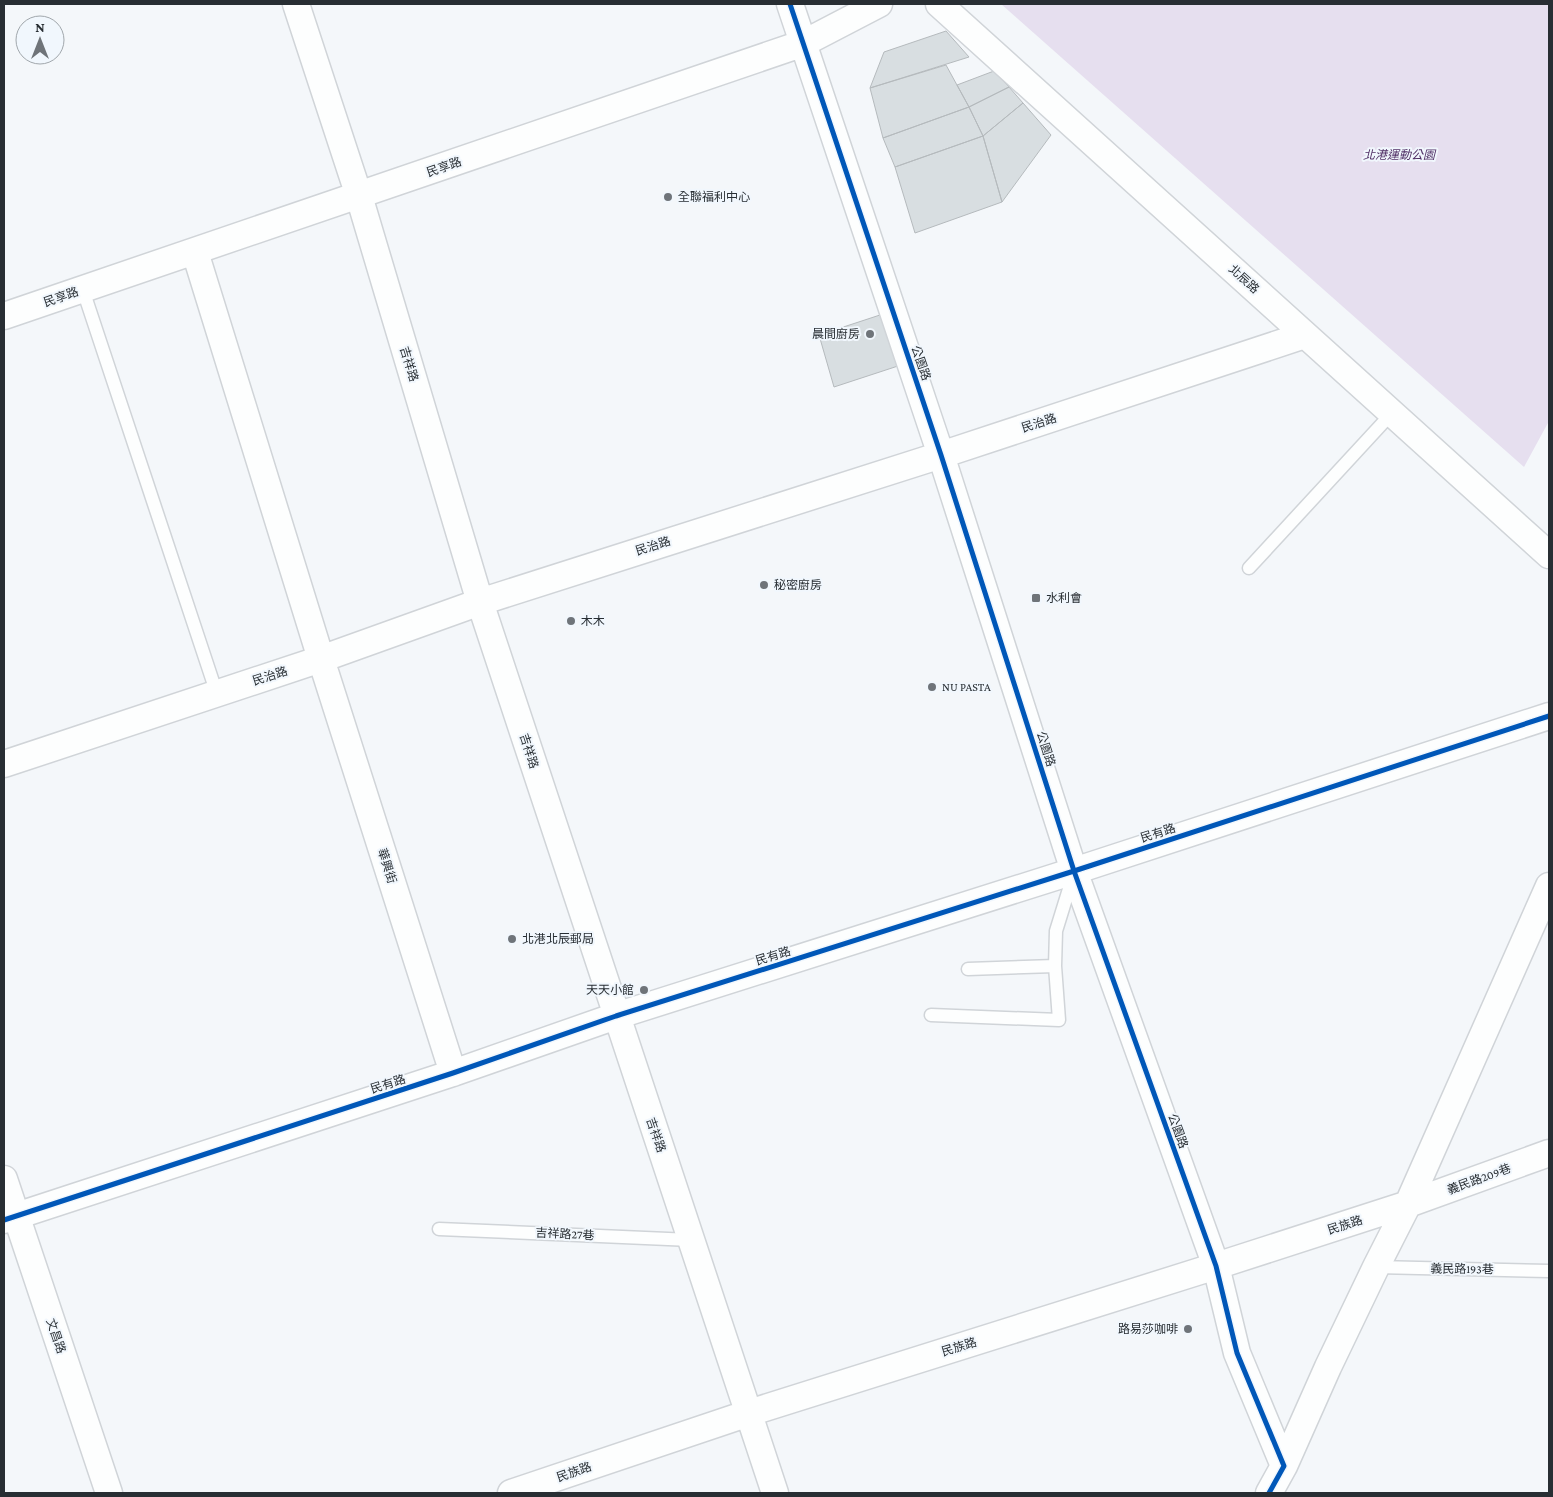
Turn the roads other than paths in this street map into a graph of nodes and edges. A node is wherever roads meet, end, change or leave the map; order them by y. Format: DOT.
graph roads {
  1 [pos="296,4"];
  2 [pos="790,4"];
  3 [pos="879,4"];
  4 [pos="939,4"];
  5 [pos="804,43"];
  6 [pos="359,196"];
  7 [pos="195,252"];
  8 [pos="83,290"];
  9 [pos="4,316"];
  10 [pos="1305,335"];
  11 [pos="1392,413"];
  12 [pos="942,455"];
  13 [pos="1549,555"];
  14 [pos="1249,568"];
  15 [pos="480,602"];
  16 [pos="321,659"];
  17 [pos="217,694"];
  18 [pos="1549,716"];
  19 [pos="4,764"];
  20 [pos="1074,871"];
  21 [pos="1549,886"];
  22 [pos="1055,966"];
  23 [pos="968,969"];
  24 [pos="931,1015"];
  25 [pos="616,1016"];
  26 [pos="453,1074"];
  27 [pos="1549,1153"];
  28 [pos="4,1179"];
  29 [pos="1408,1204"];
  30 [pos="10,1218"];
  31 [pos="439,1228"];
  32 [pos="691,1240"];
  33 [pos="1216,1266"];
  34 [pos="1376,1267"];
  35 [pos="1549,1271"];
  36 [pos="749,1413"];
  37 [pos="1284,1466"];
  38 [pos="109,1493"];
  39 [pos="511,1493"];
  40 [pos="775,1493"];
  41 [pos="1269,1493"];
  1 -- 6 [label="street, 吉祥路"];
  2 -- 5 [label="street, 公園路"];
  3 -- 5 [label="street, 民享路"];
  4 -- 10 [label="street, 北辰路"];
  5 -- 6 [label="street, 民享路"];
  5 -- 12 [label="street, 公園路"];
  6 -- 7 [label="street, 民享路"];
  6 -- 15 [label="street, 吉祥路"];
  7 -- 8 [label="street, 民享路"];
  7 -- 16 [label="street, 華興街"];
  8 -- 9 [label="street, 民享路"];
  8 -- 17 [label="lane"];
  10 -- 11 [label="street, 北辰路"];
  10 -- 12 [label="street, 民治路"];
  11 -- 13 [label="street, 北辰路"];
  11 -- 14 [label="lane"];
  12 -- 15 [label="street, 民治路"];
  12 -- 20 [label="street, 公園路"];
  15 -- 16 [label="street, 民治路"];
  15 -- 25 [label="street, 吉祥路"];
  16 -- 17 [label="street, 民治路"];
  16 -- 26 [label="street, 華興街"];
  17 -- 19 [label="street, 民治路"];
  18 -- 20 [label="street, 民有路"];
  20 -- 22 [label="lane"];
  20 -- 25 [label="street, 民有路"];
  20 -- 33 [label="street, 公園路"];
  21 -- 29 [label="street"];
  22 -- 23 [label="lane"];
  22 -- 24 [label="lane"];
  25 -- 26 [label="street, 民有路"];
  25 -- 32 [label="street, 吉祥路"];
  26 -- 30 [label="street, 民有路"];
  27 -- 29 [label="street, 義民路209巷"];
  28 -- 30 [label="street, 文昌路"];
  29 -- 33 [label="street, 民族路"];
  29 -- 34 [label="street"];
  30 -- 38 [label="street, 文昌路"];
  31 -- 32 [label="lane, 吉祥路27巷"];
  32 -- 36 [label="street, 吉祥路"];
  33 -- 36 [label="street, 民族路"];
  33 -- 37 [label="street, 公園路"];
  34 -- 35 [label="lane, 義民路193巷"];
  34 -- 37 [label="street"];
  36 -- 39 [label="street, 民族路"];
  36 -- 40 [label="street, 吉祥路"];
  37 -- 41 [label="street"];
}
